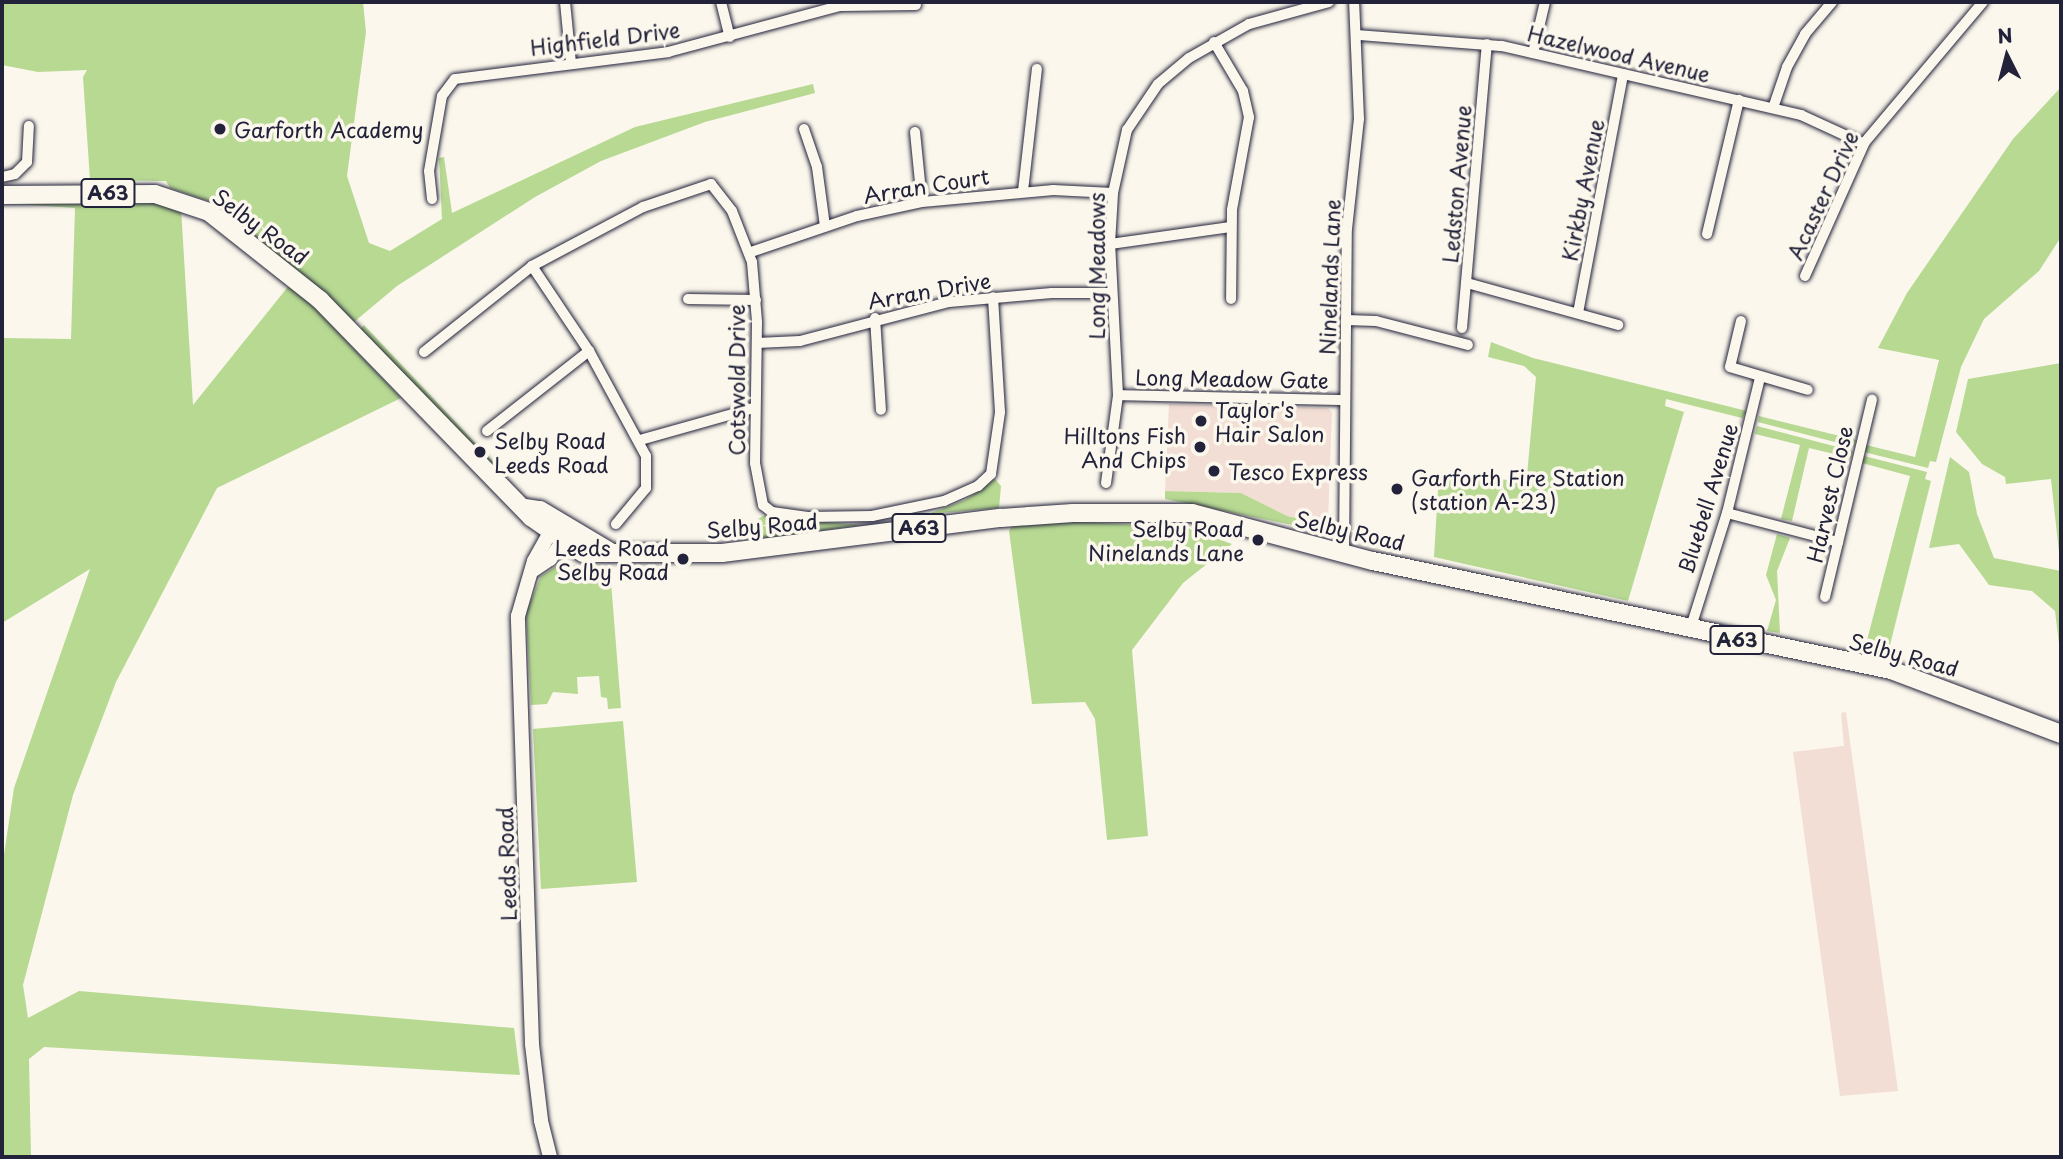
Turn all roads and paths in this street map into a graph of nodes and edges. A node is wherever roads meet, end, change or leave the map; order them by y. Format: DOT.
graph roads {
  1 [pos="565,2"];
  2 [pos="721,2"];
  3 [pos="1329,2"];
  4 [pos="1354,2"];
  5 [pos="1545,2"];
  6 [pos="1832,2"];
  7 [pos="1983,2"];
  8 [pos="916,5"];
  9 [pos="1358,35"];
  10 [pos="730,37"];
  11 [pos="1214,42"];
  12 [pos="1487,44"];
  13 [pos="1533,53"];
  14 [pos="570,63"];
  15 [pos="1037,69"];
  16 [pos="1623,74"];
  17 [pos="1739,100"];
  18 [pos="1773,108"];
  19 [pos="29,126"];
  20 [pos="804,129"];
  21 [pos="915,132"];
  22 [pos="1864,144"];
  23 [pos="2,177"];
  24 [pos="1023,191"];
  25 [pos="1113,193"];
  26 [pos="2,195"];
  27 [pos="432,199"];
  28 [pos="922,202"];
  29 [pos="825,226"];
  30 [pos="1231,227"];
  31 [pos="1707,234"];
  32 [pos="1110,244"];
  33 [pos="751,252"];
  34 [pos="533,266"];
  35 [pos="1805,276"];
  36 [pos="1466,283"];
  37 [pos="1112,293"];
  38 [pos="993,297"];
  39 [pos="688,299"];
  40 [pos="1231,299"];
  41 [pos="757,300"];
  42 [pos="1578,313"];
  43 [pos="875,318"];
  44 [pos="1346,320"];
  45 [pos="1741,321"];
  46 [pos="1618,325"];
  47 [pos="1462,328"];
  48 [pos="757,343"];
  49 [pos="1468,345"];
  50 [pos="589,351"];
  51 [pos="424,352"];
  52 [pos="1760,378"];
  53 [pos="1808,390"];
  54 [pos="1118,395"];
  55 [pos="1873,396"];
  56 [pos="1345,400"];
  57 [pos="754,408"];
  58 [pos="881,410"];
  59 [pos="487,431"];
  60 [pos="640,440"];
  61 [pos="1106,483"];
  62 [pos="1727,513"];
  63 [pos="617,524"];
  64 [pos="559,532"];
  65 [pos="1838,542"];
  66 [pos="1344,554"];
  67 [pos="1825,597"];
  68 [pos="1690,630"];
  69 [pos="2061,733"];
  70 [pos="550,1157"];
  1 -- 14 [label="street"];
  2 -- 10 [label="street"];
  3 -- 11 [label="street, Long Meadows"];
  4 -- 9 [label="street, Ninelands Lane"];
  5 -- 13 [label="street"];
  6 -- 18 [label="street"];
  7 -- 22 [label="street, Acaster Drive"];
  8 -- 10 [label="street, Highfield Drive"];
  9 -- 12 [label="street, Hazelwood Avenue"];
  9 -- 44 [label="street, Ninelands Lane"];
  10 -- 14 [label="street, Highfield Drive"];
  11 -- 25 [label="street, Long Meadows"];
  11 -- 30 [label="street"];
  12 -- 13 [label="street, Hazelwood Avenue"];
  12 -- 36 [label="street, Ledston Avenue"];
  13 -- 16 [label="street, Hazelwood Avenue"];
  14 -- 27 [label="street, Highfield Drive"];
  15 -- 24 [label="street"];
  16 -- 17 [label="street, Hazelwood Avenue"];
  16 -- 42 [label="street, Kirkby Avenue"];
  17 -- 18 [label="street, Hazelwood Avenue"];
  17 -- 31 [label="street"];
  18 -- 22 [label="street, Hazelwood Avenue"];
  19 -- 23 [label="street"];
  20 -- 29 [label="street"];
  21 -- 28 [label="street"];
  22 -- 35 [label="street, Acaster Drive"];
  24 -- 25 [label="street, Arran Court"];
  24 -- 28 [label="street, Arran Court"];
  25 -- 32 [label="street, Long Meadows"];
  26 -- 64 [label="highway, Selby Road / A63"];
  28 -- 29 [label="street, Arran Court"];
  29 -- 33 [label="street, Arran Court"];
  30 -- 32 [label="street"];
  30 -- 40 [label="street"];
  32 -- 37 [label="street, Long Meadows"];
  33 -- 34 [label="street, Cotswold Drive"];
  33 -- 41 [label="street, Cotswold Drive"];
  34 -- 50 [label="street"];
  34 -- 51 [label="street, Cotswold Drive"];
  36 -- 42 [label="street"];
  36 -- 47 [label="street, Ledston Avenue"];
  37 -- 38 [label="street, Arran Drive"];
  37 -- 54 [label="street, Long Meadows"];
  38 -- 43 [label="street, Arran Drive"];
  38 -- 57 [label="street, Cotswold Drive"];
  39 -- 41 [label="street"];
  41 -- 48 [label="street, Cotswold Drive"];
  42 -- 46 [label="street"];
  43 -- 48 [label="street, Arran Drive"];
  43 -- 58 [label="street"];
  44 -- 49 [label="street"];
  44 -- 56 [label="street, Ninelands Lane"];
  45 -- 52 [label="street"];
  48 -- 57 [label="street, Cotswold Drive"];
  50 -- 59 [label="street"];
  50 -- 60 [label="street"];
  52 -- 53 [label="street"];
  52 -- 62 [label="street, Bluebell Avenue"];
  54 -- 56 [label="street, Long Meadow Gate"];
  54 -- 61 [label="street, Long Meadows"];
  55 -- 65 [label="street, Harvest Close"];
  56 -- 66 [label="street, Ninelands Lane"];
  57 -- 60 [label="street"];
  60 -- 63 [label="street"];
  62 -- 65 [label="street"];
  62 -- 68 [label="street, Bluebell Avenue"];
  64 -- 66 [label="highway, Selby Road / A63"];
  64 -- 70 [label="main road, Leeds Road"];
  65 -- 67 [label="street, Harvest Close"];
  66 -- 68 [label="highway, Selby Road / A63"];
  68 -- 69 [label="highway, Selby Road / A63"];
}
